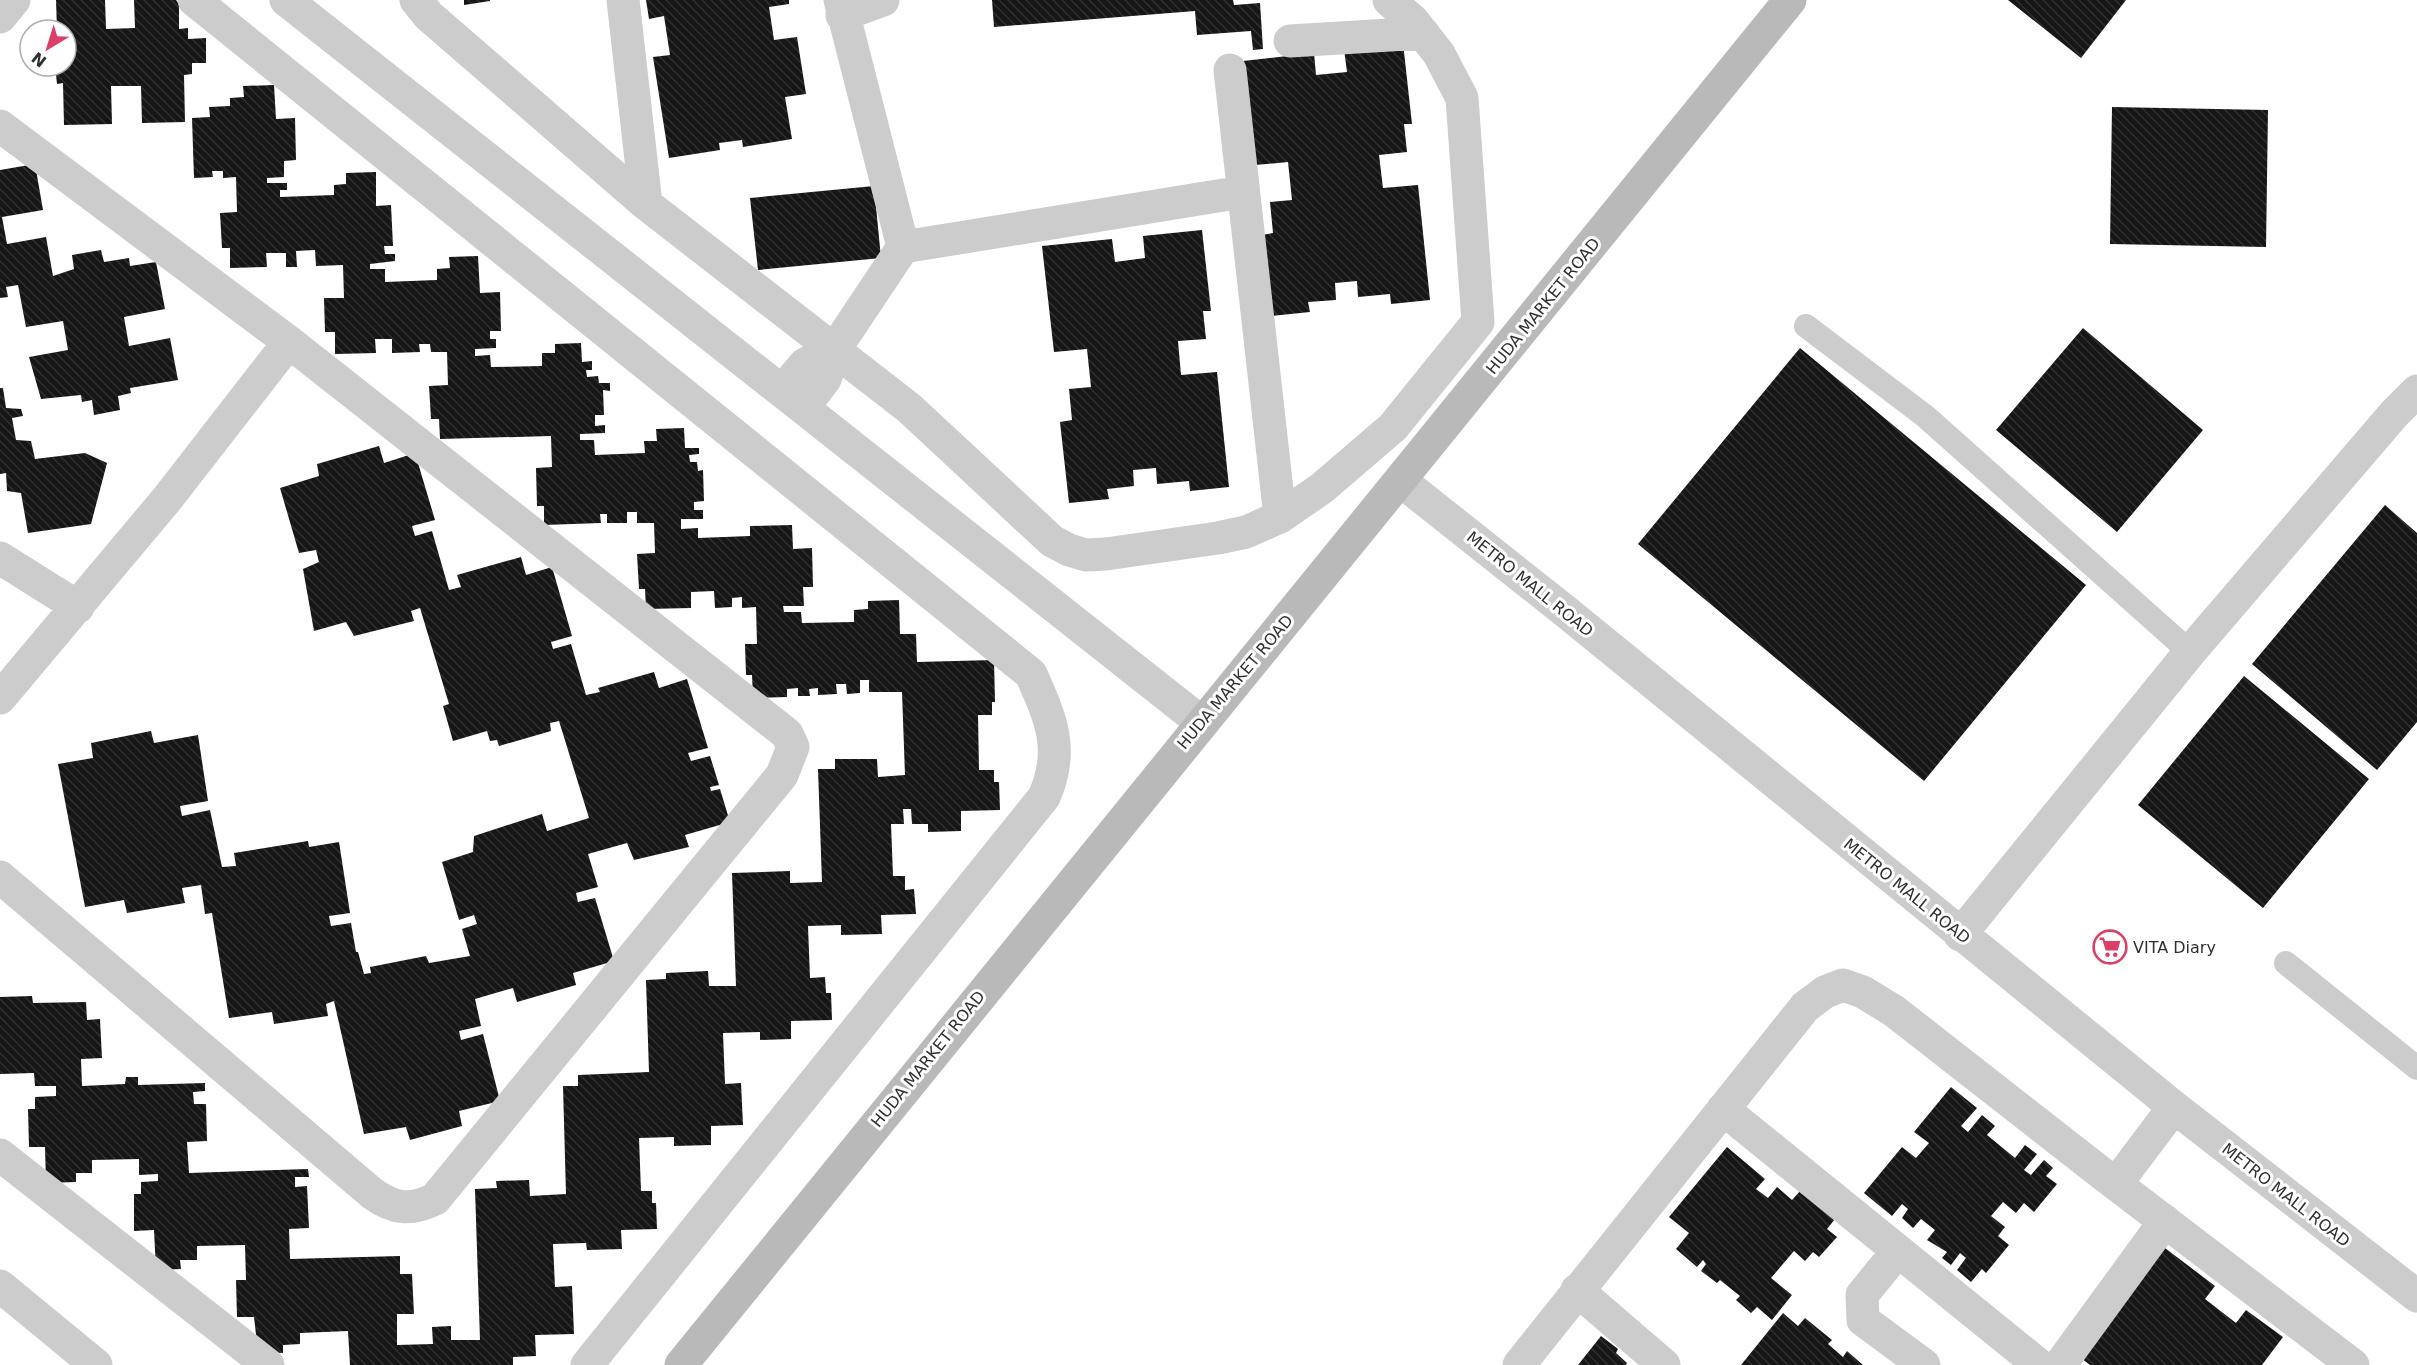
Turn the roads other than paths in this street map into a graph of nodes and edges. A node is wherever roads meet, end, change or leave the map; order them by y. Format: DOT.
graph roads {
  1 [pos="14,0"];
  2 [pos="194,0"];
  3 [pos="286,0"];
  4 [pos="416,0"];
  5 [pos="622,0"];
  6 [pos="883,0"];
  7 [pos="1389,0"];
  8 [pos="1790,0"];
  9 [pos="841,7"];
  10 [pos="0,17"];
  11 [pos="1423,33"];
  12 [pos="1290,41"];
  13 [pos="1230,70"];
  14 [pos="0,126"];
  15 [pos="1242,192"];
  16 [pos="646,204"];
  17 [pos="903,247"];
  18 [pos="1806,326"];
  19 [pos="289,342"];
  20 [pos="835,349"];
  21 [pos="2417,391"];
  22 [pos="793,400"];
  23 [pos="1401,481"];
  24 [pos="1280,517"];
  25 [pos="0,558"];
  26 [pos="78,607"];
  27 [pos="2190,652"];
  28 [pos="0,698"];
  29 [pos="1201,722"];
  30 [pos="0,877"];
  31 [pos="1960,935"];
  32 [pos="2286,963"];
  33 [pos="2417,1068"];
  34 [pos="2174,1107"];
  35 [pos="1723,1109"];
  36 [pos="0,1155"];
  37 [pos="2116,1184"];
  38 [pos="2165,1221"];
  39 [pos="1897,1252"];
  40 [pos="0,1286"];
  41 [pos="1577,1290"];
  42 [pos="2417,1296"];
  43 [pos="96,1365"];
  44 [pos="268,1365"];
  45 [pos="587,1365"];
  46 [pos="681,1365"];
  47 [pos="1519,1365"];
  48 [pos="1664,1365"];
  49 [pos="1924,1365"];
  50 [pos="2039,1365"];
  51 [pos="2060,1365"];
  52 [pos="2353,1365"];
  1 -- 10 [label="street"];
  2 -- 45 [label="street"];
  3 -- 22 [label="street"];
  4 -- 16 [label="street"];
  5 -- 16 [label="street"];
  6 -- 9 [label="street"];
  7 -- 11 [label="street"];
  8 -- 23 [label="street, HUDA MARKET ROAD"];
  9 -- 17 [label="street"];
  11 -- 12 [label="street"];
  11 -- 24 [label="street"];
  13 -- 15 [label="street"];
  14 -- 19 [label="street"];
  15 -- 17 [label="street"];
  15 -- 24 [label="street"];
  16 -- 20 [label="street"];
  17 -- 20 [label="street"];
  18 -- 27 [label="lane"];
  19 -- 26 [label="street"];
  19 -- 30 [label="street"];
  20 -- 22 [label="street"];
  20 -- 24 [label="street"];
  21 -- 27 [label="street"];
  22 -- 29 [label="street"];
  23 -- 29 [label="street, HUDA MARKET ROAD"];
  23 -- 31 [label="street, METRO MALL ROAD"];
  25 -- 26 [label="street"];
  26 -- 28 [label="street"];
  27 -- 31 [label="street"];
  29 -- 46 [label="street, HUDA MARKET ROAD"];
  31 -- 34 [label="street, METRO MALL ROAD"];
  32 -- 33 [label="lane"];
  34 -- 37 [label="street"];
  34 -- 42 [label="street, METRO MALL ROAD"];
  35 -- 37 [label="street"];
  35 -- 39 [label="street"];
  35 -- 41 [label="street"];
  36 -- 44 [label="street"];
  37 -- 38 [label="street"];
  38 -- 51 [label="street"];
  38 -- 52 [label="street"];
  39 -- 49 [label="street"];
  39 -- 50 [label="street"];
  40 -- 43 [label="street"];
  41 -- 47 [label="street"];
  41 -- 48 [label="street"];
}
